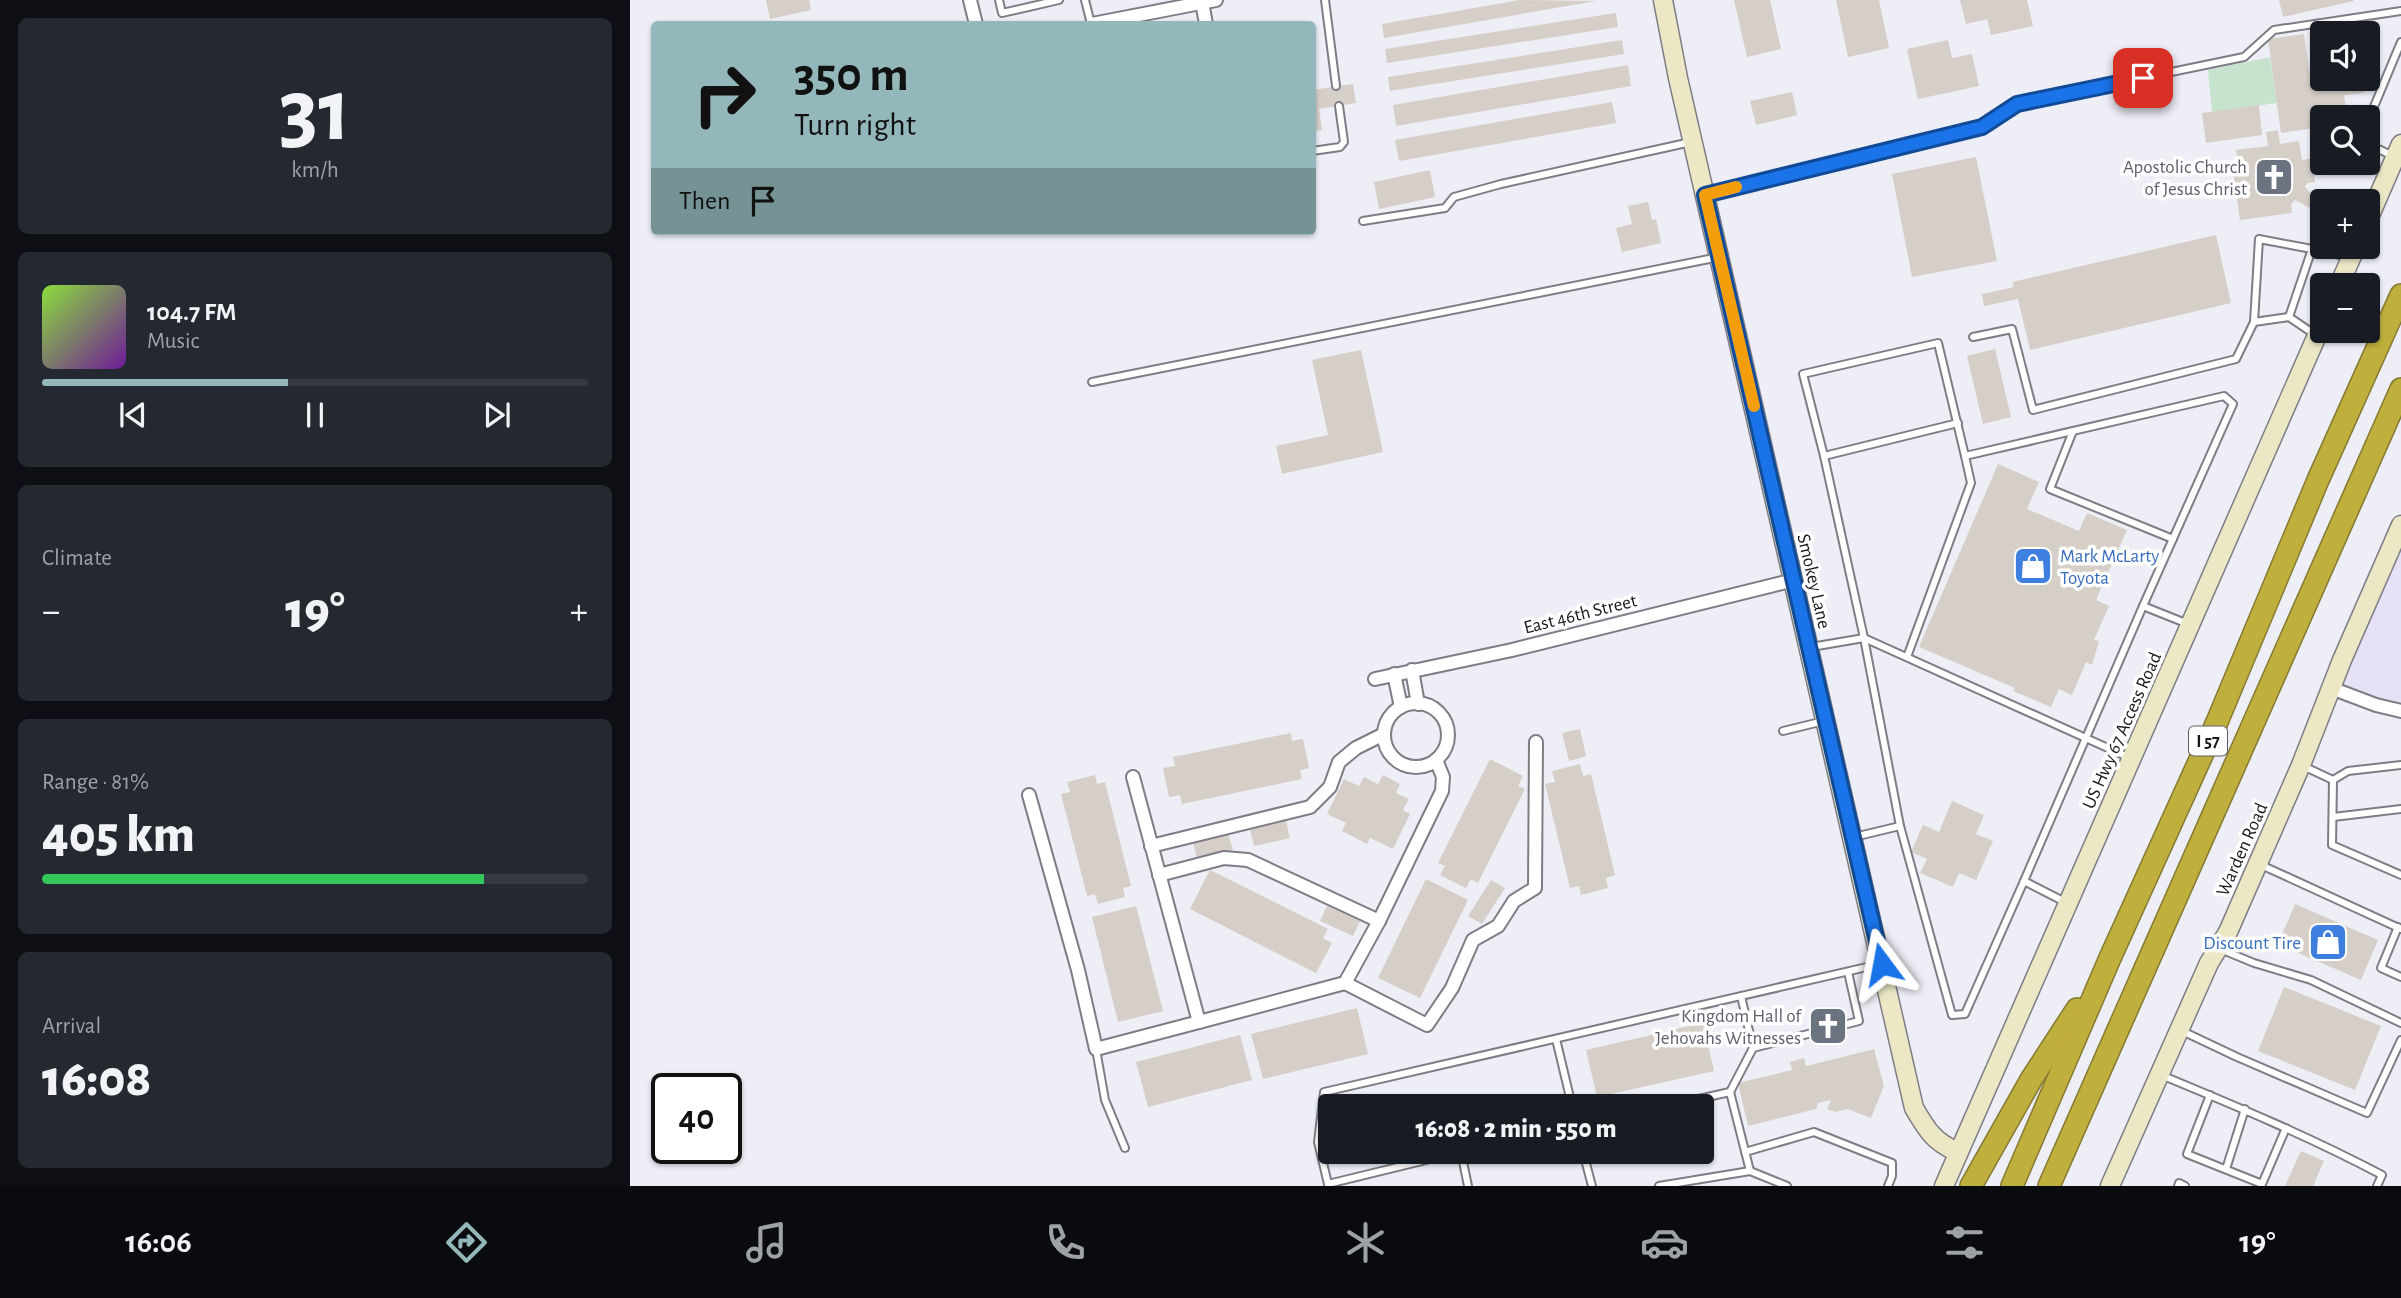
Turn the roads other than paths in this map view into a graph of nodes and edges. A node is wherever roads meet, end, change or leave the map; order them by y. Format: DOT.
graph roads {
  1 [pos="970,0"];
  2 [pos="999,0"];
  3 [pos="1059,0"];
  4 [pos="1085,0"];
  5 [pos="1216,0"];
  6 [pos="1325,0"];
  7 [pos="1662,0"];
  8 [pos="1197,2"];
  9 [pos="2401,11"];
  10 [pos="975,21"];
  11 [pos="1091,21"];
  12 [pos="1106,21"];
  13 [pos="1205,21"];
  14 [pos="2401,42"];
  15 [pos="1336,86"];
  16 [pos="2375,105"];
  17 [pos="1339,106"];
  18 [pos="1693,142"];
  19 [pos="2380,147"];
  20 [pos="1316,150"];
  21 [pos="2398,151"];
  22 [pos="2380,192"];
  23 [pos="1705,195"];
  24 [pos="1363,221"];
  25 [pos="2310,249"];
  26 [pos="2310,255"];
  27 [pos="1720,257"];
  28 [pos="2401,295"];
  29 [pos="2289,317"];
  30 [pos="2254,321"];
  31 [pos="2310,326"];
  32 [pos="1973,337"];
  33 [pos="2314,343"];
  34 [pos="1092,382"];
  35 [pos="2401,389"];
  36 [pos="1958,423"];
  37 [pos="2073,431"];
  38 [pos="1824,456"];
  39 [pos="1965,456"];
  40 [pos="2399,535"];
  41 [pos="2173,539"];
  42 [pos="1794,580"];
  43 [pos="2143,606"];
  44 [pos="2190,625"];
  45 [pos="1864,638"];
  46 [pos="1809,647"];
  47 [pos="1907,657"];
  48 [pos="1412,670"];
  49 [pos="1394,674"];
  50 [pos="1375,679"];
  51 [pos="2331,688"];
  52 [pos="1418,704"];
  53 [pos="1401,707"];
  54 [pos="2401,711"];
  55 [pos="1826,721"];
  56 [pos="1783,731"];
  57 [pos="1384,734"];
  58 [pos="2085,738"];
  59 [pos="1536,742"];
  60 [pos="2132,759"];
  61 [pos="1436,760"];
  62 [pos="2301,765"];
  63 [pos="2401,765"];
  64 [pos="1133,777"];
  65 [pos="2333,780"];
  66 [pos="1029,795"];
  67 [pos="2401,808"];
  68 [pos="2333,817"];
  69 [pos="1900,826"];
  70 [pos="1852,837"];
  71 [pos="1152,846"];
  72 [pos="2258,863"];
  73 [pos="1159,875"];
  74 [pos="2401,875"];
  75 [pos="2024,881"];
  76 [pos="2068,903"];
  77 [pos="1379,921"];
  78 [pos="2400,928"];
  79 [pos="2218,948"];
  80 [pos="2110,958"];
  81 [pos="1882,964"];
  82 [pos="1848,972"];
  83 [pos="2401,977"];
  84 [pos="1345,983"];
  85 [pos="1741,996"];
  86 [pos="1199,1022"];
  87 [pos="2401,1023"];
  88 [pos="2179,1030"];
  89 [pos="1556,1039"];
  90 [pos="2401,1040"];
  91 [pos="1753,1048"];
  92 [pos="1096,1049"];
  93 [pos="2159,1075"];
  94 [pos="1730,1092"];
  95 [pos="1569,1094"];
  96 [pos="2210,1095"];
  97 [pos="1714,1096"];
  98 [pos="2245,1109"];
  99 [pos="2286,1128"];
  100 [pos="1125,1148"];
  101 [pos="1745,1152"];
  102 [pos="1957,1152"];
  103 [pos="1413,1164"];
  104 [pos="1463,1164"];
  105 [pos="1586,1164"];
  106 [pos="2226,1170"];
  107 [pos="1751,1171"];
  108 [pos="1708,1178"];
  109 [pos="1331,1185"];
  110 [pos="1468,1186"];
  111 [pos="1592,1186"];
  112 [pos="1659,1186"];
  113 [pos="1706,1186"];
  114 [pos="1787,1186"];
  115 [pos="1888,1186"];
  116 [pos="1944,1186"];
  117 [pos="1971,1186"];
  118 [pos="2012,1186"];
  119 [pos="2049,1186"];
  120 [pos="2110,1186"];
  121 [pos="2178,1186"];
  122 [pos="2185,1186"];
  123 [pos="2377,1186"];
  1 -- 10 [label="street"];
  2 -- 3 [label="lane"];
  4 -- 11 [label="lane"];
  5 -- 8 [label="street"];
  6 -- 15 [label="lane"];
  7 -- 18 [label="main road, Smokey Lane"];
  8 -- 12 [label="street"];
  8 -- 13 [label="street"];
  9 -- 23 [label="lane"];
  14 -- 16 [label="lane"];
  17 -- 20 [label="lane"];
  18 -- 23 [label="main road, Smokey Lane"];
  18 -- 24 [label="lane"];
  19 -- 21 [label="lane"];
  21 -- 22 [label="main road"];
  23 -- 27 [label="main road, Smokey Lane"];
  25 -- 30 [label="lane"];
  26 -- 29 [label="lane"];
  27 -- 34 [label="lane"];
  27 -- 42 [label="main road, Smokey Lane"];
  28 -- 80 [label="highway, I 57"];
  29 -- 30 [label="lane"];
  29 -- 31 [label="lane"];
  30 -- 32 [label="lane"];
  33 -- 44 [label="main road, US Hwy 67 Access Road"];
  35 -- 119 [label="highway, I 57"];
  36 -- 38 [label="lane"];
  36 -- 38 [label="lane"];
  36 -- 39 [label="lane"];
  37 -- 39 [label="lane"];
  37 -- 41 [label="lane"];
  37 -- 41 [label="lane"];
  38 -- 45 [label="lane"];
  39 -- 47 [label="lane"];
  40 -- 51 [label="main road, Warden Road"];
  41 -- 43 [label="lane"];
  42 -- 46 [label="main road, Smokey Lane"];
  42 -- 48 [label="street, East 46th Street"];
  43 -- 44 [label="lane"];
  43 -- 58 [label="lane"];
  44 -- 60 [label="main road, US Hwy 67 Access Road"];
  45 -- 46 [label="lane"];
  45 -- 47 [label="lane"];
  45 -- 69 [label="lane"];
  46 -- 55 [label="main road, Smokey Lane"];
  47 -- 58 [label="lane"];
  48 -- 49 [label="street, East 46th Street"];
  48 -- 52 [label="street"];
  49 -- 50 [label="street, East 46th Street"];
  49 -- 53 [label="street"];
  51 -- 54 [label="street"];
  51 -- 62 [label="main road, Warden Road"];
  52 -- 53 [label="street"];
  52 -- 61 [label="street"];
  53 -- 57 [label="street"];
  55 -- 56 [label="lane"];
  55 -- 70 [label="main road, Smokey Lane"];
  57 -- 61 [label="street"];
  57 -- 71 [label="street"];
  58 -- 60 [label="lane"];
  58 -- 75 [label="lane"];
  59 -- 84 [label="street"];
  60 -- 76 [label="main road, US Hwy 67 Access Road"];
  61 -- 77 [label="street"];
  62 -- 65 [label="lane"];
  62 -- 72 [label="main road, Warden Road"];
  63 -- 65 [label="lane"];
  64 -- 71 [label="street"];
  65 -- 68 [label="lane"];
  66 -- 92 [label="street"];
  67 -- 68 [label="lane"];
  68 -- 74 [label="lane"];
  69 -- 70 [label="lane"];
  69 -- 75 [label="lane"];
  70 -- 81 [label="main road, Smokey Lane"];
  71 -- 73 [label="street"];
  72 -- 78 [label="lane"];
  72 -- 79 [label="main road, Warden Road"];
  73 -- 77 [label="street"];
  73 -- 86 [label="street"];
  75 -- 76 [label="lane"];
  76 -- 102 [label="main road, US Hwy 67 Access Road"];
  77 -- 84 [label="street"];
  78 -- 83 [label="lane"];
  79 -- 87 [label="lane"];
  79 -- 88 [label="main road, Warden Road"];
  80 -- 117 [label="highway"];
  80 -- 118 [label="highway, I 57"];
  81 -- 82 [label="lane"];
  81 -- 102 [label="main road, Smokey Lane"];
  82 -- 85 [label="lane"];
  82 -- 91 [label="lane"];
  84 -- 86 [label="street"];
  85 -- 89 [label="lane"];
  85 -- 91 [label="lane"];
  86 -- 92 [label="street"];
  88 -- 90 [label="lane"];
  88 -- 93 [label="main road, Warden Road"];
  89 -- 95 [label="lane"];
  89 -- 109 [label="lane"];
  91 -- 94 [label="lane"];
  92 -- 100 [label="lane"];
  93 -- 96 [label="lane"];
  93 -- 120 [label="main road, Warden Road"];
  94 -- 97 [label="lane"];
  94 -- 101 [label="lane"];
  96 -- 98 [label="lane"];
  96 -- 106 [label="lane"];
  98 -- 99 [label="lane"];
  98 -- 106 [label="lane"];
  99 -- 106 [label="lane"];
  99 -- 123 [label="lane"];
  101 -- 107 [label="lane"];
  101 -- 115 [label="lane"];
  102 -- 116 [label="main road, US Hwy 67 Access Road"];
  103 -- 109 [label="lane"];
  104 -- 110 [label="lane"];
  105 -- 111 [label="lane"];
  107 -- 108 [label="lane"];
  107 -- 114 [label="lane"];
  108 -- 112 [label="lane"];
  108 -- 113 [label="lane"];
  121 -- 122 [label="lane"];
}
